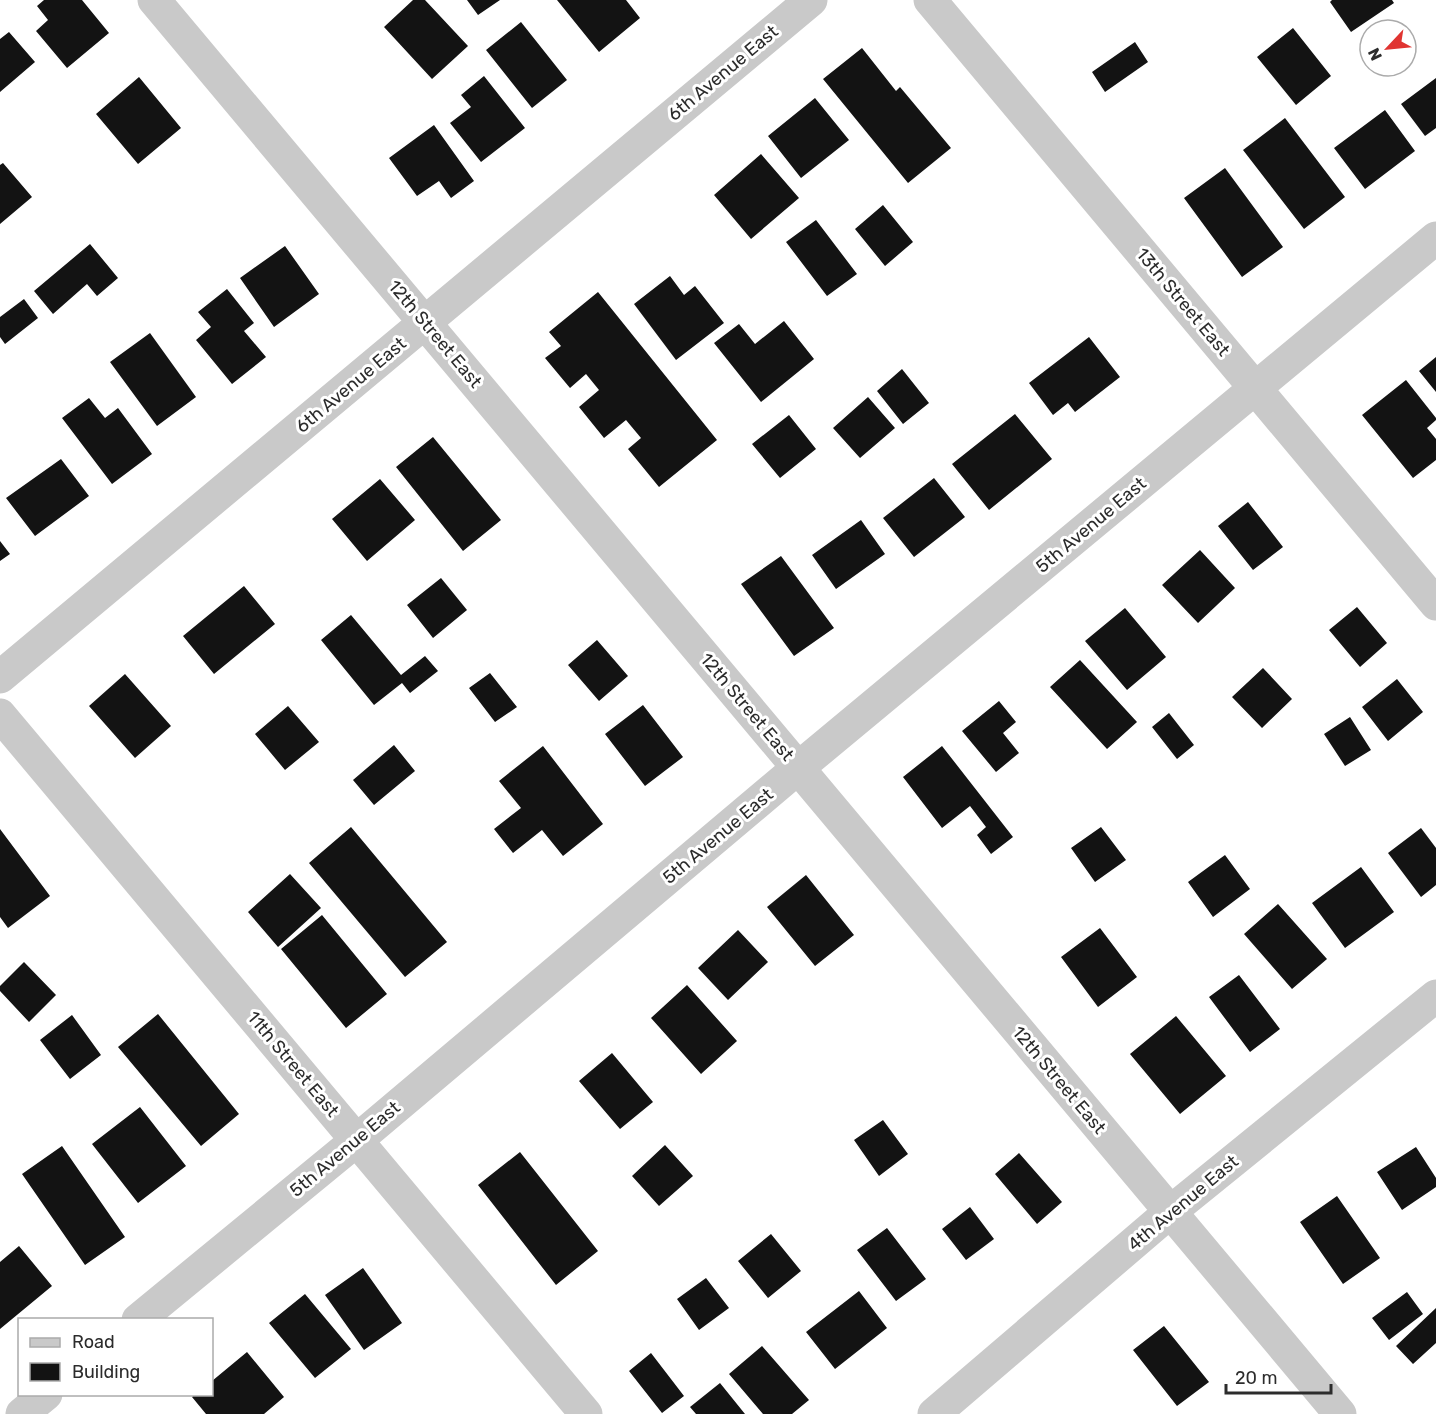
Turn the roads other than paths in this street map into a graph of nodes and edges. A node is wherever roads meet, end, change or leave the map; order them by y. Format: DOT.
graph roads {
  1 [pos="154,0"];
  2 [pos="811,0"];
  3 [pos="930,0"];
  4 [pos="1436,238"];
  5 [pos="425,323"];
  6 [pos="1255,388"];
  7 [pos="1436,604"];
  8 [pos="0,677"];
  9 [pos="0,715"];
  10 [pos="798,768"];
  11 [pos="1436,996"];
  12 [pos="357,1140"];
  13 [pos="1170,1212"];
  14 [pos="140,1318"];
  15 [pos="45,1396"];
  16 [pos="22,1414"];
  17 [pos="586,1414"];
  18 [pos="934,1414"];
  19 [pos="1340,1414"];
  1 -- 5 [label="street, 12th Street East"];
  2 -- 5 [label="street, 6th Avenue East"];
  3 -- 6 [label="street, 13th Street East"];
  4 -- 6 [label="street, 5th Avenue East"];
  5 -- 8 [label="street, 6th Avenue East"];
  5 -- 10 [label="street, 12th Street East"];
  6 -- 7 [label="street, 13th Street East"];
  6 -- 10 [label="street, 5th Avenue East"];
  9 -- 12 [label="street, 11th Street East"];
  10 -- 12 [label="street, 5th Avenue East"];
  10 -- 13 [label="street, 12th Street East"];
  11 -- 13 [label="street, 4th Avenue East"];
  12 -- 14 [label="street, 5th Avenue East"];
  12 -- 17 [label="street, 11th Street East"];
  13 -- 18 [label="street, 4th Avenue East"];
  13 -- 19 [label="street, 12th Street East"];
  15 -- 16 [label="street"];
}
